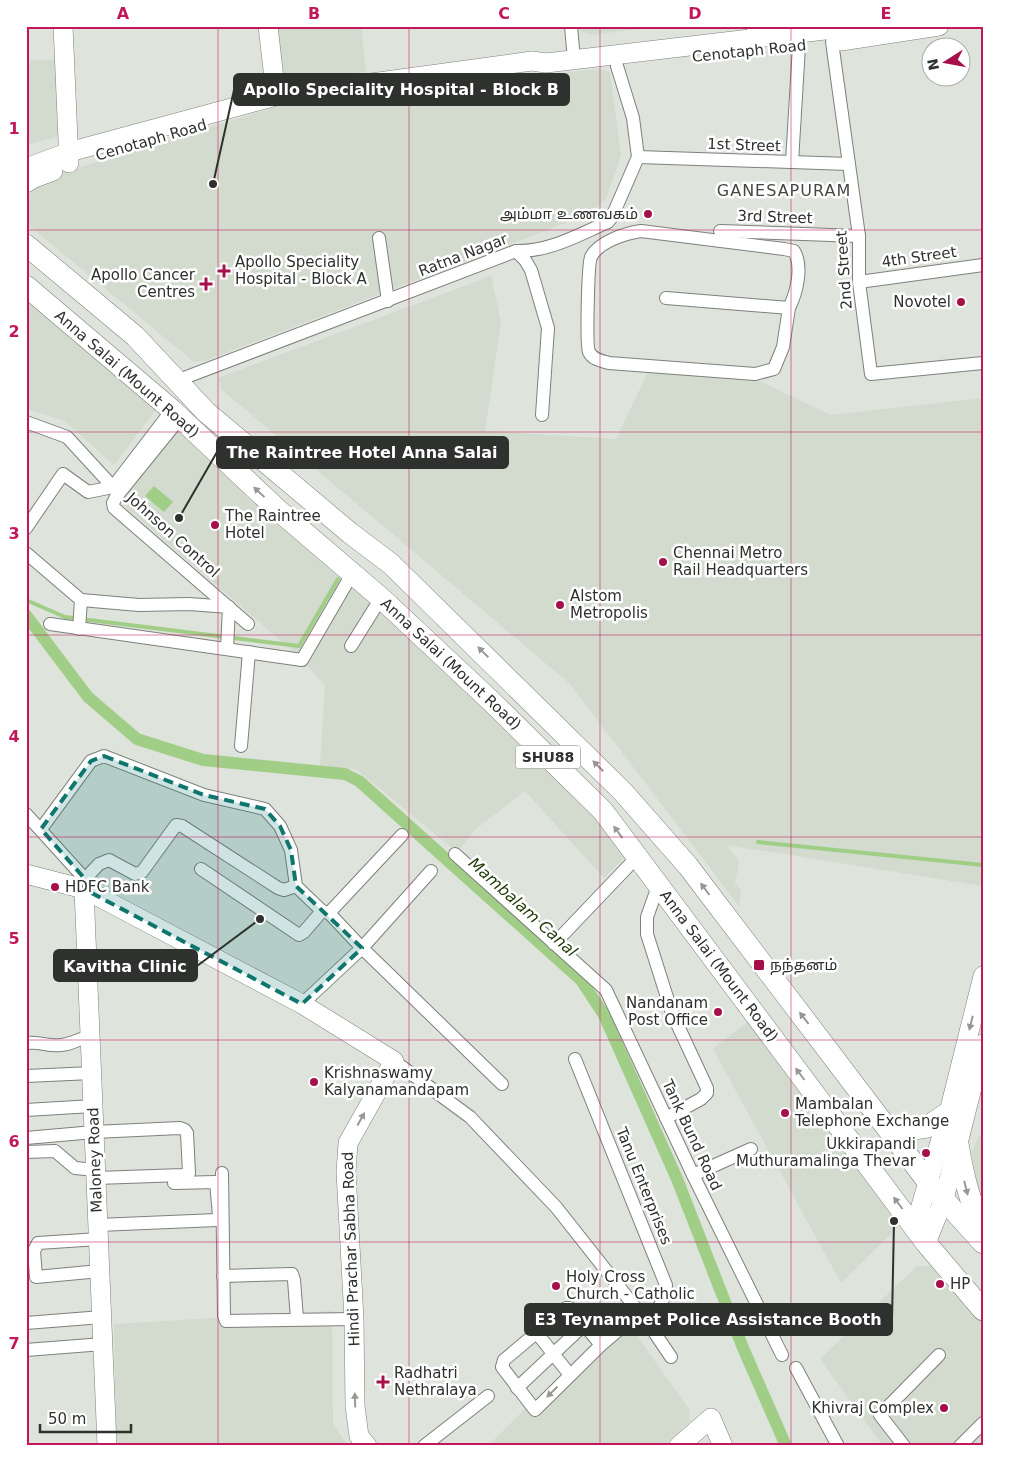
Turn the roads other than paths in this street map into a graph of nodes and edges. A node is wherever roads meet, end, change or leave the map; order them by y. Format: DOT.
graph roads {
  1 [pos="63,26"];
  2 [pos="268,26"];
  3 [pos="571,26"];
  4 [pos="859,26"];
  5 [pos="939,26"];
  6 [pos="759,27"];
  7 [pos="832,42"];
  8 [pos="800,46"];
  9 [pos="600,57"];
  10 [pos="561,61"];
  11 [pos="617,66"];
  12 [pos="276,96"];
  13 [pos="638,157"];
  14 [pos="69,158"];
  15 [pos="792,162"];
  16 [pos="849,164"];
  17 [pos="26,168"];
  18 [pos="26,183"];
  19 [pos="608,222"];
  20 [pos="720,231"];
  21 [pos="585,232"];
  22 [pos="859,236"];
  23 [pos="621,237"];
  24 [pos="379,238"];
  25 [pos="26,245"];
  26 [pos="597,249"];
  27 [pos="516,252"];
  28 [pos="983,265"];
  29 [pos="859,282"];
  30 [pos="26,286"];
  31 [pos="666,298"];
  32 [pos="388,302"];
  33 [pos="789,308"];
  34 [pos="983,363"];
  35 [pos="176,381"];
  36 [pos="176,414"];
  37 [pos="542,415"];
  38 [pos="26,422"];
  39 [pos="113,487"];
  40 [pos="26,528"];
  41 [pos="26,553"];
  42 [pos="384,559"];
  43 [pos="358,579"];
  44 [pos="381,598"];
  45 [pos="81,600"];
  46 [pos="229,607"];
  47 [pos="50,624"];
  48 [pos="248,624"];
  49 [pos="80,629"];
  50 [pos="352,646"];
  51 [pos="227,647"];
  52 [pos="249,652"];
  53 [pos="241,746"];
  54 [pos="26,814"];
  55 [pos="41,829"];
  56 [pos="402,835"];
  57 [pos="456,854"];
  58 [pos="636,858"];
  59 [pos="201,869"];
  60 [pos="431,872"];
  61 [pos="26,874"];
  62 [pos="84,884"];
  63 [pos="296,886"];
  64 [pos="658,886"];
  65 [pos="325,912"];
  66 [pos="554,944"];
  67 [pos="362,948"];
  68 [pos="983,976"];
  69 [pos="302,1004"];
  70 [pos="90,1036"];
  71 [pos="26,1043"];
  72 [pos="983,1044"];
  73 [pos="575,1059"];
  74 [pos="394,1061"];
  75 [pos="92,1073"];
  76 [pos="26,1076"];
  77 [pos="502,1084"];
  78 [pos="975,1100"];
  79 [pos="93,1106"];
  80 [pos="26,1110"];
  81 [pos="949,1112"];
  82 [pos="666,1118"];
  83 [pos="94,1132"];
  84 [pos="892,1132"];
  85 [pos="26,1138"];
  86 [pos="958,1144"];
  87 [pos="751,1149"];
  88 [pos="26,1152"];
  89 [pos="222,1173"];
  90 [pos="693,1175"];
  91 [pos="96,1178"];
  92 [pos="928,1182"];
  93 [pos="944,1199"];
  94 [pos="983,1229"];
  95 [pos="99,1233"];
  96 [pos="920,1234"];
  97 [pos="26,1242"];
  98 [pos="983,1243"];
  99 [pos="100,1271"];
  100 [pos="223,1276"];
  101 [pos="983,1310"];
  102 [pos="640,1312"];
  103 [pos="102,1317"];
  104 [pos="297,1319"];
  105 [pos="347,1319"];
  106 [pos="26,1323"];
  107 [pos="584,1325"];
  108 [pos="650,1326"];
  109 [pos="536,1332"];
  110 [pos="103,1344"];
  111 [pos="601,1345"];
  112 [pos="26,1350"];
  113 [pos="553,1353"];
  114 [pos="782,1355"];
  115 [pos="939,1355"];
  116 [pos="671,1357"];
  117 [pos="796,1368"];
  118 [pos="570,1375"];
  119 [pos="517,1388"];
  120 [pos="488,1396"];
  121 [pos="983,1423"];
  122 [pos="107,1438"];
  123 [pos="718,1443"];
  124 [pos="96,1446"];
  125 [pos="367,1446"];
  126 [pos="424,1446"];
  127 [pos="680,1446"];
  128 [pos="838,1446"];
  129 [pos="904,1446"];
  130 [pos="960,1446"];
  1 -- 14 [label="street"];
  2 -- 12 [label="street"];
  3 -- 10 [label="street"];
  4 -- 9 [label="street"];
  5 -- 7 [label="street, Cenotaph Road"];
  6 -- 9 [label="street, Cenotaph Road"];
  7 -- 8 [label="street, Cenotaph Road"];
  7 -- 16 [label="street, 2nd Street"];
  8 -- 11 [label="street, Cenotaph Road"];
  8 -- 15 [label="street"];
  9 -- 10 [label="street"];
  10 -- 11 [label="street, Cenotaph Road"];
  10 -- 12 [label="street, Cenotaph Road"];
  10 -- 14 [label="street, Cenotaph Road"];
  11 -- 13 [label="street"];
  12 -- 14 [label="street, Cenotaph Road"];
  13 -- 15 [label="street, 1st Street"];
  13 -- 19 [label="street"];
  14 -- 17 [label="street, Cenotaph Road"];
  14 -- 18 [label="street, Cenotaph Road"];
  15 -- 16 [label="street, 1st Street"];
  16 -- 22 [label="street, 2nd Street"];
  19 -- 21 [label="street, Ratna Nagar"];
  19 -- 23 [label="street"];
  20 -- 22 [label="street, 3rd Street"];
  21 -- 26 [label="street"];
  21 -- 27 [label="street, Ratna Nagar"];
  22 -- 29 [label="street, 2nd Street"];
  23 -- 26 [label="street"];
  23 -- 33 [label="street"];
  24 -- 32 [label="street"];
  25 -- 35 [label="main road, Anna Salai (Mount Road) / SHU88"];
  26 -- 33 [label="street"];
  27 -- 32 [label="street, Ratna Nagar"];
  27 -- 37 [label="street"];
  28 -- 29 [label="street, 4th Street"];
  29 -- 34 [label="street, 2nd Street"];
  30 -- 36 [label="main road, Anna Salai (Mount Road) / SHU88"];
  31 -- 33 [label="street"];
  32 -- 35 [label="street, Ratna Nagar"];
  35 -- 42 [label="main road, Anna Salai (Mount Road) / SHU88"];
  36 -- 39 [label="street"];
  43 -- 36 [label="main road, Anna Salai (Mount Road) / SHU88, one-way"];
  36 -- 46 [label="street, Johnson Control"];
  38 -- 39 [label="street"];
  39 -- 40 [label="street"];
  41 -- 45 [label="street"];
  42 -- 43 [label="main road"];
  84 -- 42 [label="main road, Anna Salai (Mount Road) / SHU88, one-way"];
  43 -- 44 [label="main road, Anna Salai (Mount Road) / SHU88"];
  43 -- 52 [label="street"];
  44 -- 50 [label="street"];
  58 -- 44 [label="main road, Anna Salai (Mount Road) / SHU88, one-way"];
  45 -- 46 [label="street"];
  45 -- 49 [label="street"];
  46 -- 48 [label="street, Johnson Control"];
  46 -- 51 [label="street"];
  47 -- 49 [label="street"];
  49 -- 51 [label="street"];
  51 -- 52 [label="street"];
  52 -- 53 [label="street"];
  54 -- 55 [label="street"];
  55 -- 62 [label="street"];
  55 -- 63 [label="street"];
  56 -- 65 [label="street"];
  57 -- 66 [label="street, Tank Bund Road"];
  58 -- 64 [label="main road, Anna Salai (Mount Road) / SHU88"];
  58 -- 66 [label="street"];
  59 -- 65 [label="street"];
  60 -- 67 [label="street"];
  61 -- 62 [label="street"];
  62 -- 63 [label="street"];
  62 -- 69 [label="street"];
  62 -- 70 [label="street, Maloney Road"];
  63 -- 65 [label="street"];
  64 -- 82 [label="street"];
  96 -- 64 [label="main road, Anna Salai (Mount Road) / SHU88, one-way"];
  65 -- 67 [label="street"];
  66 -- 82 [label="street, Tank Bund Road"];
  67 -- 69 [label="street"];
  67 -- 77 [label="street"];
  68 -- 81 [label="street, one-way"];
  69 -- 74 [label="street"];
  70 -- 71 [label="street"];
  70 -- 75 [label="street, Maloney Road"];
  72 -- 78 [label="street"];
  73 -- 108 [label="street, Tanu Enterprises"];
  74 -- 102 [label="street"];
  105 -- 74 [label="street, Hindi Prachar Sabha Road, one-way"];
  75 -- 76 [label="street"];
  75 -- 79 [label="street, Maloney Road"];
  78 -- 86 [label="street"];
  79 -- 80 [label="street"];
  79 -- 83 [label="street, Maloney Road"];
  81 -- 84 [label="main road"];
  81 -- 92 [label="street"];
  82 -- 90 [label="street, Tank Bund Road"];
  83 -- 85 [label="street"];
  83 -- 91 [label="street, Maloney Road"];
  83 -- 91 [label="street"];
  84 -- 92 [label="main road, Anna Salai (Mount Road) / SHU88"];
  86 -- 93 [label="street"];
  86 -- 94 [label="main road, one-way"];
  87 -- 90 [label="street"];
  88 -- 91 [label="street"];
  89 -- 100 [label="street"];
  90 -- 114 [label="street, Tank Bund Road"];
  91 -- 95 [label="street, Maloney Road"];
  91 -- 95 [label="street"];
  92 -- 93 [label="main road, Anna Salai (Mount Road) / SHU88"];
  92 -- 96 [label="street"];
  93 -- 96 [label="street"];
  93 -- 98 [label="main road, Anna Salai (Mount Road) / SHU88"];
  95 -- 97 [label="street"];
  95 -- 99 [label="street, Maloney Road"];
  95 -- 99 [label="street"];
  96 -- 101 [label="main road, Anna Salai (Mount Road) / SHU88"];
  99 -- 103 [label="street, Maloney Road"];
  100 -- 104 [label="street"];
  100 -- 104 [label="street"];
  102 -- 108 [label="street"];
  102 -- 111 [label="street"];
  103 -- 106 [label="street"];
  103 -- 110 [label="street, Maloney Road"];
  104 -- 105 [label="street"];
  125 -- 105 [label="street, Hindi Prachar Sabha Road, one-way"];
  107 -- 109 [label="street"];
  107 -- 111 [label="street"];
  107 -- 113 [label="street"];
  108 -- 116 [label="street"];
  109 -- 113 [label="street"];
  109 -- 119 [label="street"];
  110 -- 112 [label="street"];
  110 -- 122 [label="street, Maloney Road"];
  111 -- 118 [label="street"];
  113 -- 118 [label="street"];
  113 -- 119 [label="street"];
  115 -- 129 [label="street"];
  117 -- 128 [label="street"];
  118 -- 119 [label="street, one-way"];
  120 -- 126 [label="street"];
  121 -- 130 [label="street"];
  122 -- 124 [label="street, Maloney Road"];
  123 -- 127 [label="street"];
}
